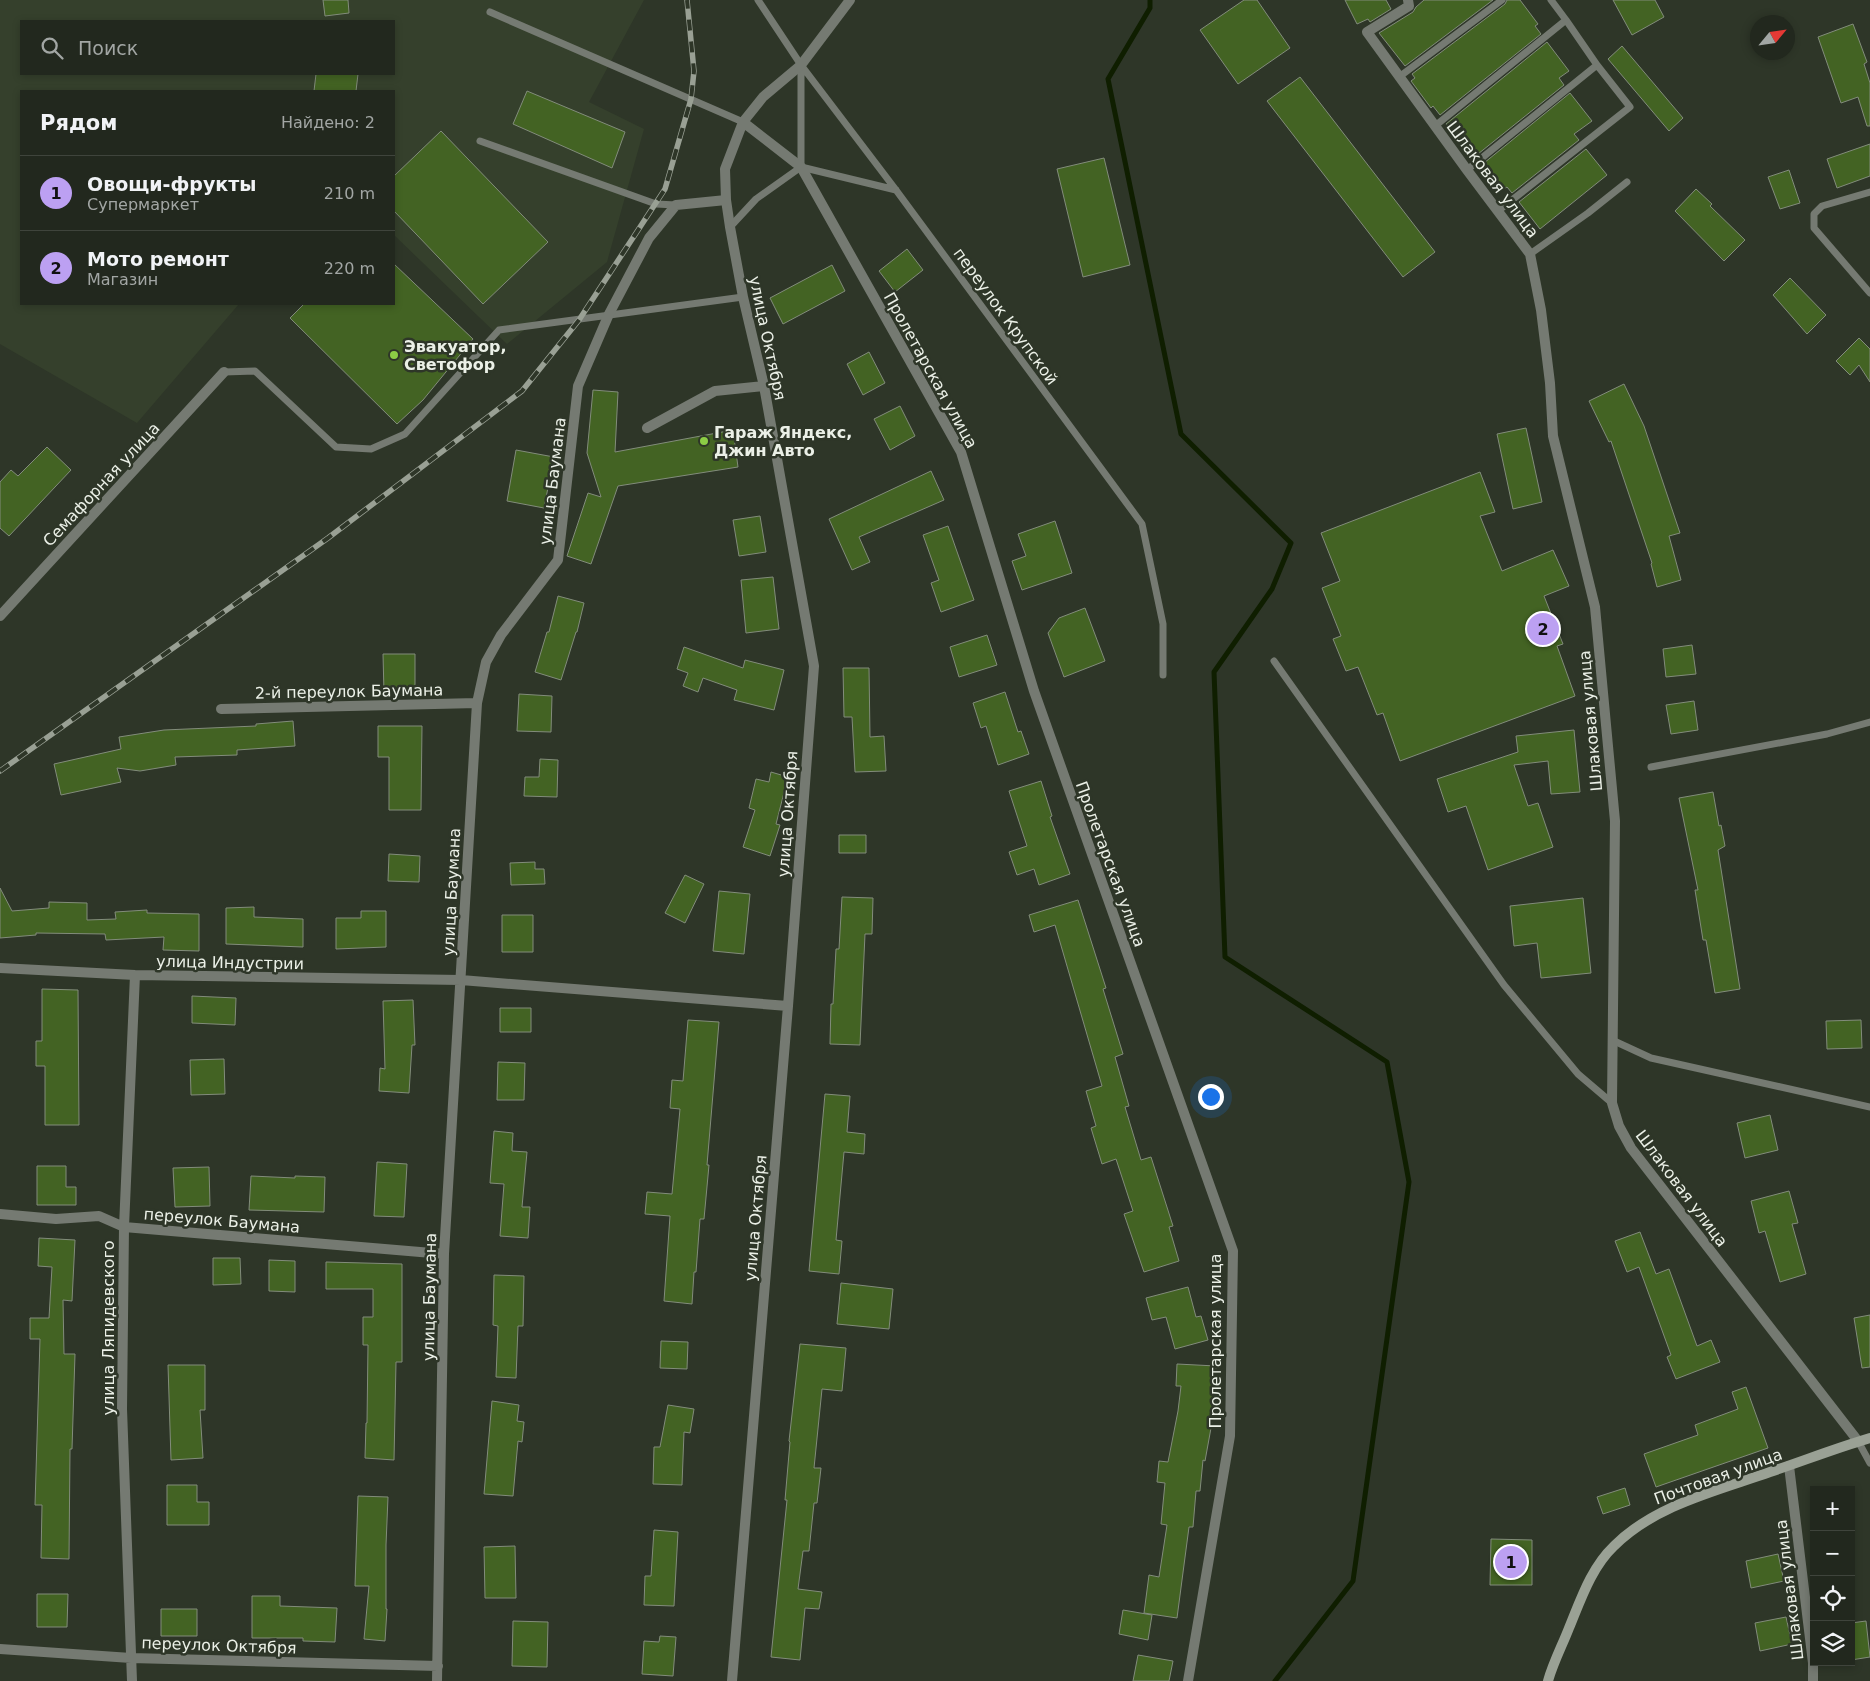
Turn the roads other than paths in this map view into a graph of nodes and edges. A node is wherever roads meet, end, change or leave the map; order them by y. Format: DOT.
graph roads {
  1 [pos="758,0"];
  2 [pos="850,0"];
  3 [pos="1408,0"];
  4 [pos="1502,0"];
  5 [pos="1551,0"];
  6 [pos="490,12"];
  7 [pos="1566,20"];
  8 [pos="801,65"];
  9 [pos="1597,65"];
  10 [pos="1400,77"];
  11 [pos="744,122"];
  12 [pos="1435,126"];
  13 [pos="480,141"];
  14 [pos="801,168"];
  15 [pos="1467,170"];
  16 [pos="1627,182"];
  17 [pos="896,190"];
  18 [pos="1870,192"];
  19 [pos="726,200"];
  20 [pos="676,205"];
  21 [pos="1498,211"];
  22 [pos="730,227"];
  23 [pos="1530,254"];
  24 [pos="1870,293"];
  25 [pos="743,297"];
  26 [pos="609,314"];
  27 [pos="224,372"];
  28 [pos="764,386"];
  29 [pos="647,428"];
  30 [pos="0,616"];
  31 [pos="1274,661"];
  32 [pos="1163,675"];
  33 [pos="476,704"];
  34 [pos="221,709"];
  35 [pos="1870,722"];
  36 [pos="1651,766"];
  37 [pos="0,968"];
  38 [pos="135,975"];
  39 [pos="460,980"];
  40 [pos="788,1006"];
  41 [pos="1612,1040"];
  42 [pos="1612,1103"];
  43 [pos="1870,1107"];
  44 [pos="0,1214"];
  45 [pos="124,1227"];
  46 [pos="444,1254"];
  47 [pos="1870,1438"];
  48 [pos="1858,1441"];
  49 [pos="1870,1464"];
  50 [pos="1789,1466"];
  51 [pos="0,1649"];
  52 [pos="131,1658"];
  53 [pos="438,1666"];
  54 [pos="132,1681"];
  55 [pos="437,1681"];
  56 [pos="732,1681"];
  57 [pos="1188,1681"];
  58 [pos="1548,1681"];
  59 [pos="1813,1681"];
  1 -- 8 [label="lane, переулок Крупской"];
  2 -- 8 [label="street, улица Октября"];
  3 -- 10 [label="street, Шлаковая улица"];
  4 -- 10 [label="lane"];
  5 -- 7 [label="lane"];
  6 -- 11 [label="lane"];
  7 -- 9 [label="lane"];
  7 -- 12 [label="lane"];
  8 -- 11 [label="street, улица Октября"];
  8 -- 14 [label="lane"];
  8 -- 17 [label="lane, переулок Крупской"];
  9 -- 15 [label="lane"];
  9 -- 21 [label="lane"];
  10 -- 12 [label="street, Шлаковая улица"];
  11 -- 14 [label="street, Пролетарская улица"];
  11 -- 19 [label="street, улица Октября"];
  12 -- 15 [label="street, Шлаковая улица"];
  13 -- 20 [label="lane"];
  14 -- 17 [label="lane"];
  14 -- 22 [label="lane"];
  14 -- 57 [label="street, Пролетарская улица"];
  15 -- 21 [label="street, Шлаковая улица"];
  16 -- 23 [label="lane"];
  17 -- 32 [label="lane, переулок Крупской"];
  18 -- 24 [label="lane"];
  19 -- 20 [label="street"];
  19 -- 22 [label="street, улица Октября"];
  20 -- 26 [label="street, улица Баумана"];
  21 -- 23 [label="street, Шлаковая улица"];
  22 -- 25 [label="street, улица Октября"];
  23 -- 41 [label="street, Шлаковая улица"];
  25 -- 26 [label="lane"];
  25 -- 28 [label="street, улица Октября"];
  26 -- 27 [label="lane"];
  26 -- 33 [label="street, улица Баумана"];
  27 -- 30 [label="street, Семафорная улица"];
  28 -- 29 [label="street"];
  28 -- 40 [label="street, улица Октября"];
  31 -- 42 [label="lane"];
  33 -- 34 [label="street, 2-й переулок Баумана"];
  33 -- 39 [label="street, улица Баумана"];
  35 -- 36 [label="lane"];
  37 -- 38 [label="street, улица Индустрии"];
  38 -- 39 [label="street, улица Индустрии"];
  38 -- 45 [label="street, улица Ляпидевского"];
  39 -- 40 [label="street, улица Индустрии"];
  39 -- 46 [label="street, улица Баумана"];
  40 -- 56 [label="street, улица Октября"];
  41 -- 42 [label="street, Шлаковая улица"];
  41 -- 43 [label="lane"];
  42 -- 48 [label="street, Шлаковая улица"];
  44 -- 45 [label="street, переулок Баумана"];
  45 -- 46 [label="street, переулок Баумана"];
  45 -- 52 [label="street, улица Ляпидевского"];
  46 -- 53 [label="street, улица Баумана"];
  47 -- 48 [label="main road, Почтовая улица"];
  48 -- 49 [label="lane"];
  48 -- 50 [label="main road, Почтовая улица"];
  50 -- 58 [label="main road, Почтовая улица"];
  50 -- 59 [label="street, Шлаковая улица"];
  51 -- 52 [label="street, переулок Октября"];
  52 -- 53 [label="street, переулок Октября"];
  52 -- 54 [label="street, улица Ляпидевского"];
  53 -- 55 [label="street, улица Баумана"];
}
